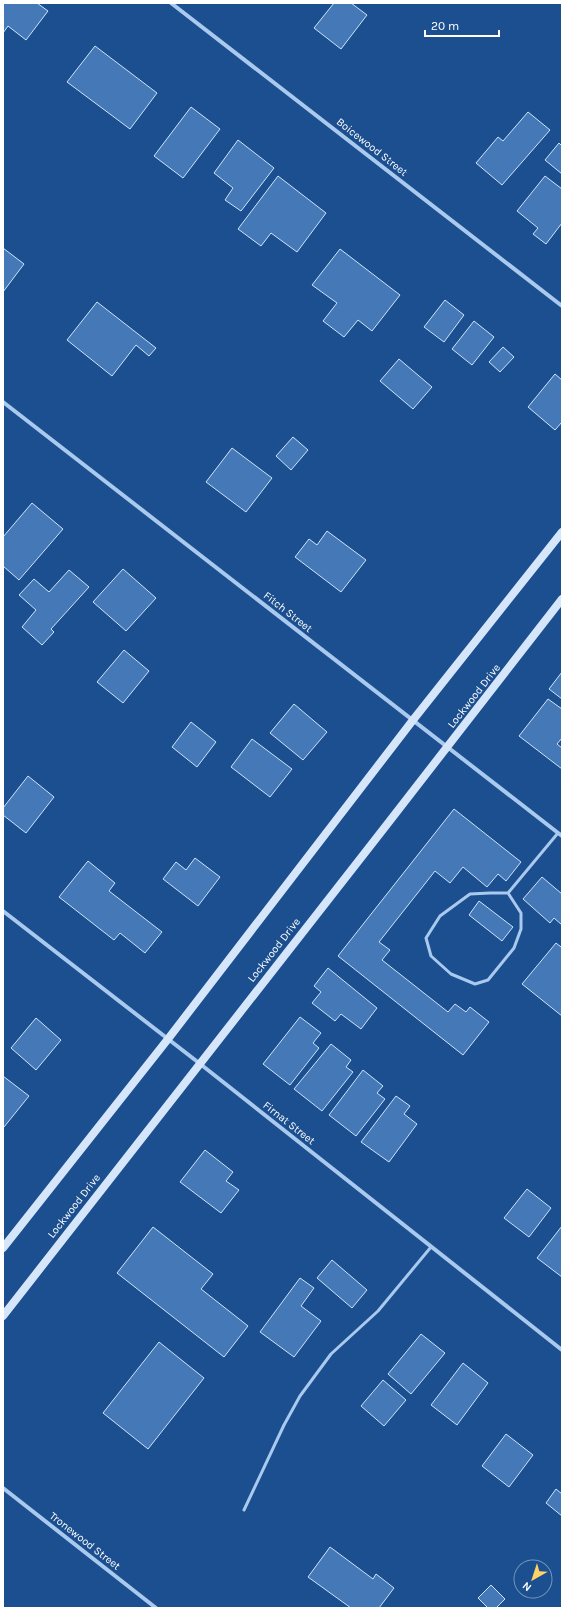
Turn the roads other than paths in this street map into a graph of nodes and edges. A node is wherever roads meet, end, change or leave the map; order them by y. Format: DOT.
graph roads {
  1 [pos="171,3"];
  2 [pos="562,306"];
  3 [pos="3,402"];
  4 [pos="562,532"];
  5 [pos="562,599"];
  6 [pos="413,720"];
  7 [pos="448,747"];
  8 [pos="560,835"];
  9 [pos="508,893"];
  10 [pos="3,911"];
  11 [pos="168,1039"];
  12 [pos="199,1063"];
  13 [pos="431,1247"];
  14 [pos="3,1248"];
  15 [pos="3,1316"];
  16 [pos="562,1350"];
  17 [pos="3,1488"];
  18 [pos="244,1510"];
  19 [pos="156,1608"];
  1 -- 2 [label="street, Boicewood Street"];
  3 -- 6 [label="street, Fitch Street"];
  4 -- 6 [label="main road"];
  5 -- 7 [label="main road, Lockwood Drive"];
  6 -- 7 [label="street, Fitch Street"];
  6 -- 11 [label="main road"];
  7 -- 8 [label="street, Fitch Street"];
  7 -- 12 [label="main road, Lockwood Drive"];
  8 -- 9 [label="lane"];
  9 -- 9 [label="lane"];
  10 -- 11 [label="street, Firnat Street"];
  11 -- 12 [label="street, Firnat Street"];
  11 -- 14 [label="main road"];
  12 -- 13 [label="street, Firnat Street"];
  12 -- 15 [label="main road, Lockwood Drive"];
  13 -- 16 [label="street, Firnat Street"];
  13 -- 18 [label="lane"];
  17 -- 19 [label="street, Tronewood Street"];
}
